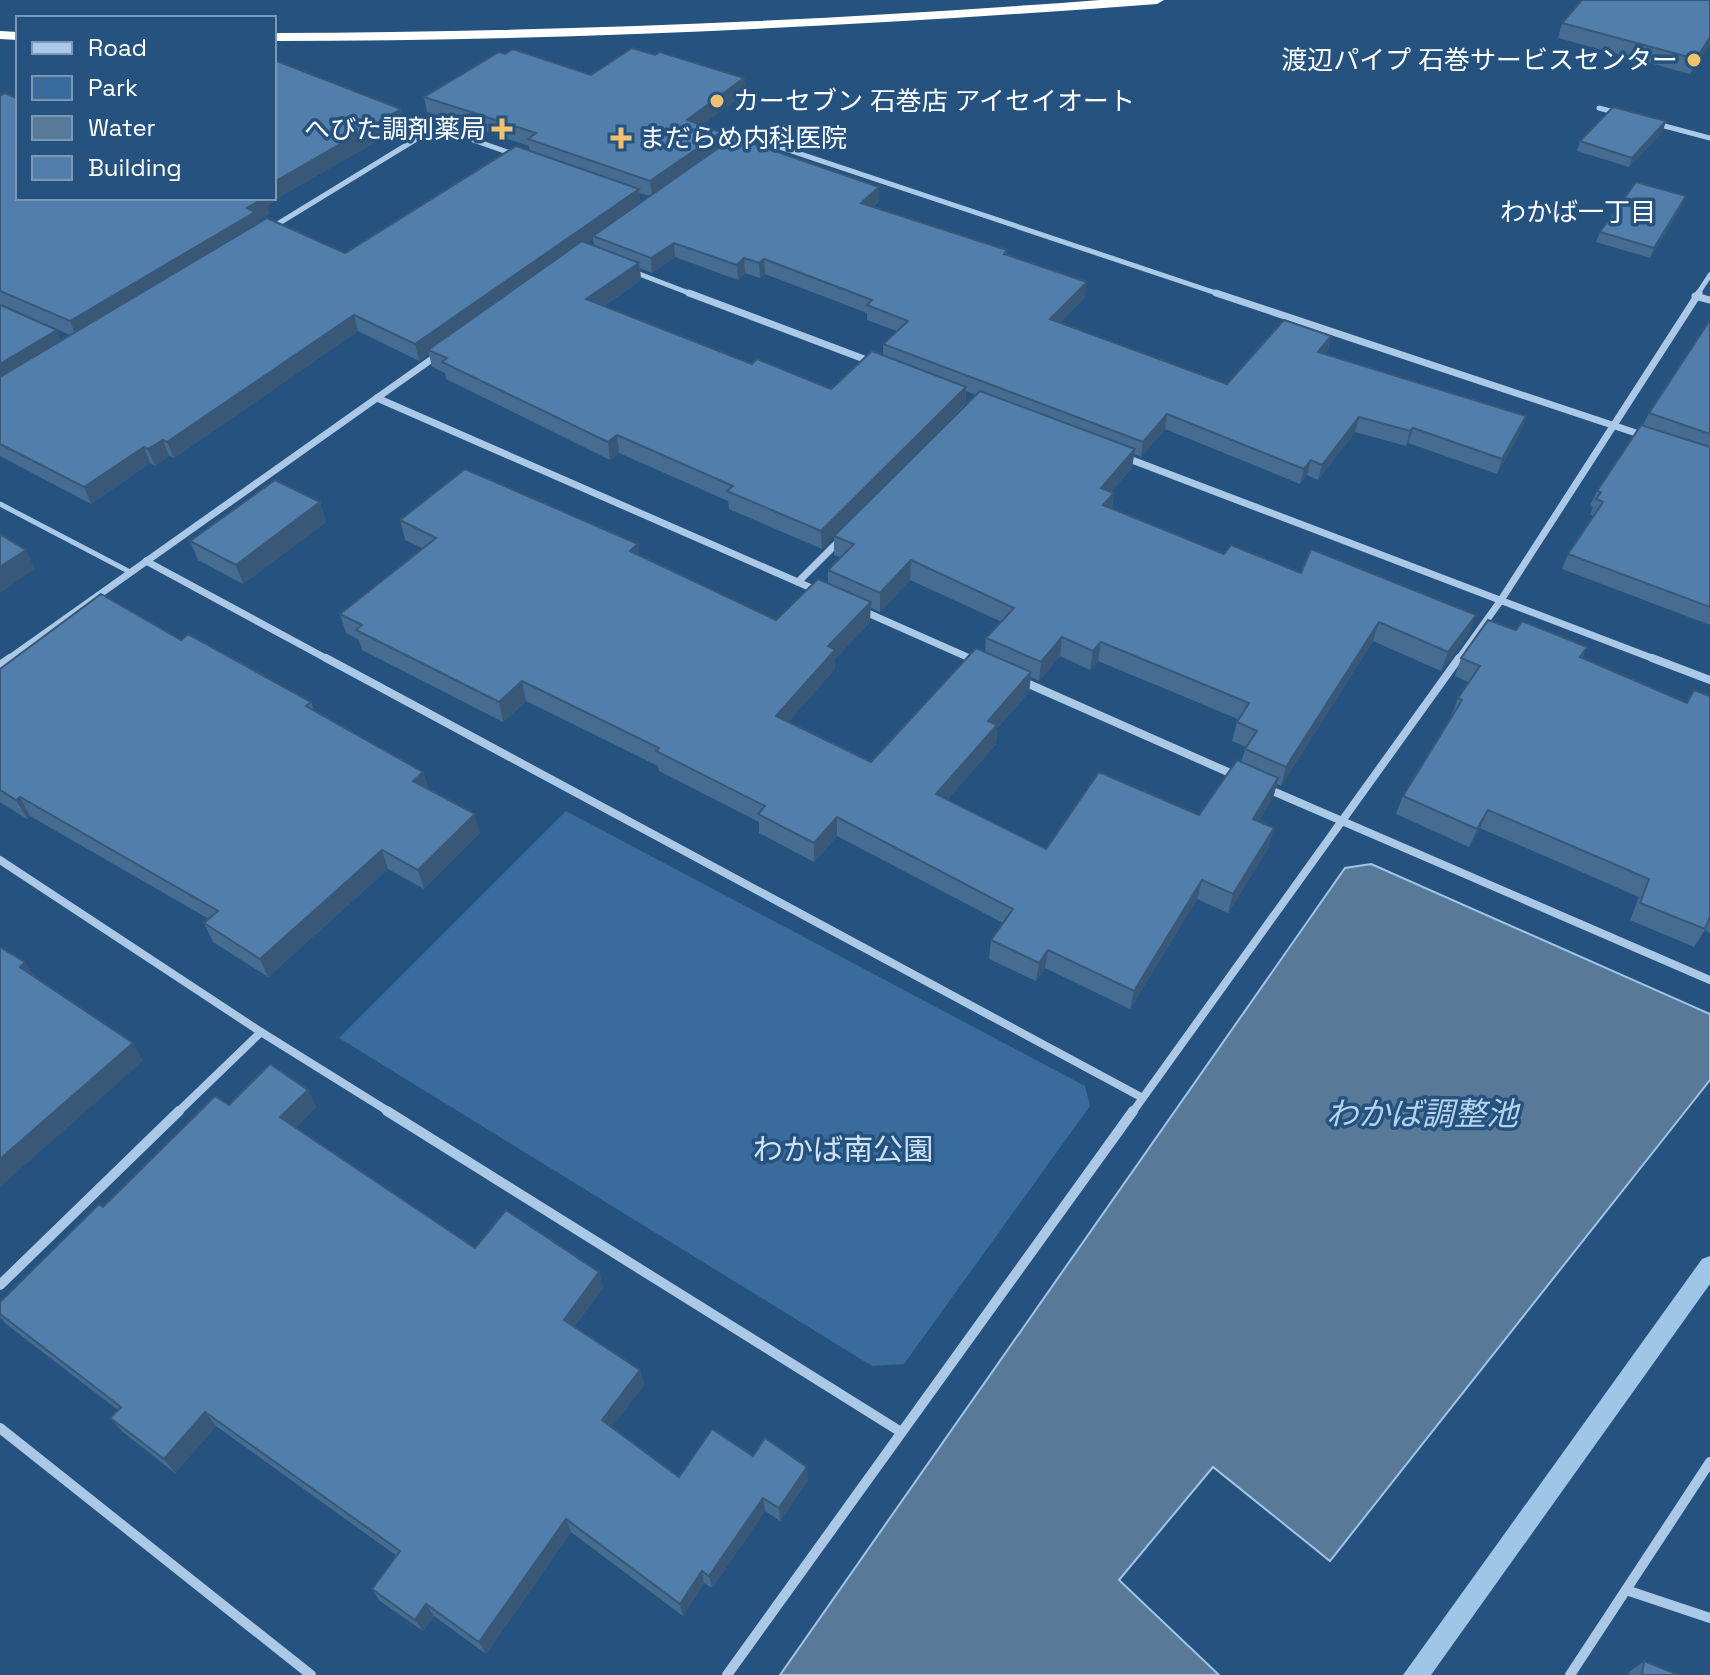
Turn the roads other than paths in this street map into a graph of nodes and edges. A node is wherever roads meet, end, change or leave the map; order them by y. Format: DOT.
graph roads {
  1 [pos="1157,0"];
  2 [pos="276,37"];
  3 [pos="1599,108"];
  4 [pos="1627,116"];
  5 [pos="1654,123"];
  6 [pos="1710,138"];
  7 [pos="723,153"];
  8 [pos="523,157"];
  9 [pos="264,232"];
  10 [pos="626,269"];
  11 [pos="1710,275"];
  12 [pos="1695,296"];
  13 [pos="1710,300"];
  14 [pos="441,352"];
  15 [pos="874,363"];
  16 [pos="377,398"];
  17 [pos="1612,425"];
  18 [pos="1654,439"];
  19 [pos="1108,451"];
  20 [pos="0,504"];
  21 [pos="842,537"];
  22 [pos="146,561"];
  23 [pos="130,572"];
  24 [pos="798,582"];
  25 [pos="826,595"];
  26 [pos="1501,600"];
  27 [pos="855,607"];
  28 [pos="984,664"];
  29 [pos="0,665"];
  30 [pos="1012,677"];
  31 [pos="1710,680"];
  32 [pos="1241,777"];
  33 [pos="1255,784"];
  34 [pos="1341,821"];
  35 [pos="0,860"];
  36 [pos="1710,980"];
  37 [pos="261,1032"];
  38 [pos="1141,1097"];
  39 [pos="0,1285"];
  40 [pos="0,1428"];
  41 [pos="901,1432"];
  42 [pos="1710,1462"];
  43 [pos="1626,1590"];
  44 [pos="1710,1618"];
  45 [pos="311,1675"];
  46 [pos="727,1675"];
  47 [pos="1570,1675"];
  1 -- 2 [label="highway"];
  3 -- 4 [label="street"];
  5 -- 6 [label="street"];
  7 -- 17 [label="street"];
  8 -- 9 [label="street"];
  10 -- 15 [label="street"];
  11 -- 12 [label="street"];
  12 -- 13 [label="street"];
  12 -- 17 [label="street"];
  14 -- 16 [label="street"];
  16 -- 22 [label="street"];
  16 -- 24 [label="street"];
  17 -- 18 [label="street"];
  17 -- 26 [label="street"];
  19 -- 26 [label="street"];
  20 -- 23 [label="lane"];
  21 -- 24 [label="street"];
  22 -- 23 [label="street"];
  22 -- 38 [label="street"];
  23 -- 29 [label="street"];
  24 -- 25 [label="street"];
  26 -- 31 [label="street"];
  26 -- 34 [label="street"];
  27 -- 28 [label="street"];
  30 -- 32 [label="street"];
  33 -- 34 [label="street"];
  34 -- 36 [label="street"];
  34 -- 38 [label="street"];
  35 -- 37 [label="street"];
  37 -- 39 [label="street"];
  37 -- 41 [label="street"];
  38 -- 41 [label="street"];
  40 -- 45 [label="street"];
  41 -- 46 [label="street"];
  42 -- 43 [label="street"];
  43 -- 44 [label="street"];
  43 -- 47 [label="street"];
}
